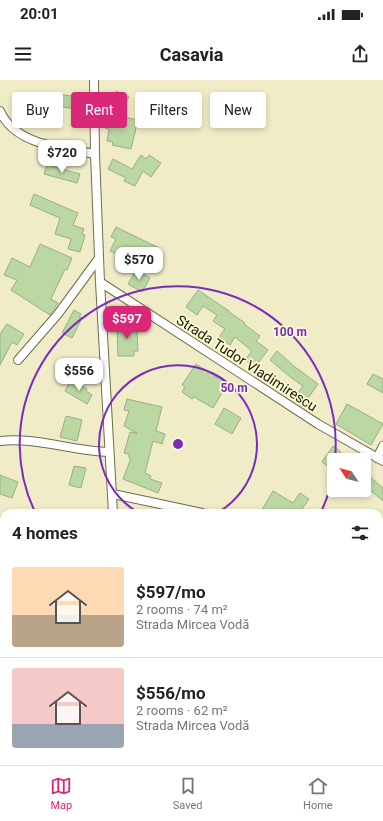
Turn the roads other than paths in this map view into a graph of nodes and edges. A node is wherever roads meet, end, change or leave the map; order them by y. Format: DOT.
graph roads {
  1 [pos="94,80"];
  2 [pos="0,110"];
  3 [pos="95,154"];
  4 [pos="99,258"];
  5 [pos="100,282"];
  6 [pos="18,360"];
  7 [pos="0,441"];
  8 [pos="383,446"];
  9 [pos="109,452"];
  10 [pos="380,459"];
  11 [pos="113,494"];
  12 [pos="113,509"];
  13 [pos="183,509"];
  1 -- 3 [label="street"];
  2 -- 3 [label="street"];
  3 -- 4 [label="street"];
  4 -- 5 [label="street"];
  4 -- 6 [label="street"];
  5 -- 9 [label="street"];
  5 -- 10 [label="street, Strada Tudor Vladimirescu"];
  7 -- 9 [label="street"];
  8 -- 10 [label="street"];
  9 -- 11 [label="street"];
  11 -- 12 [label="street"];
  11 -- 13 [label="street"];
}
